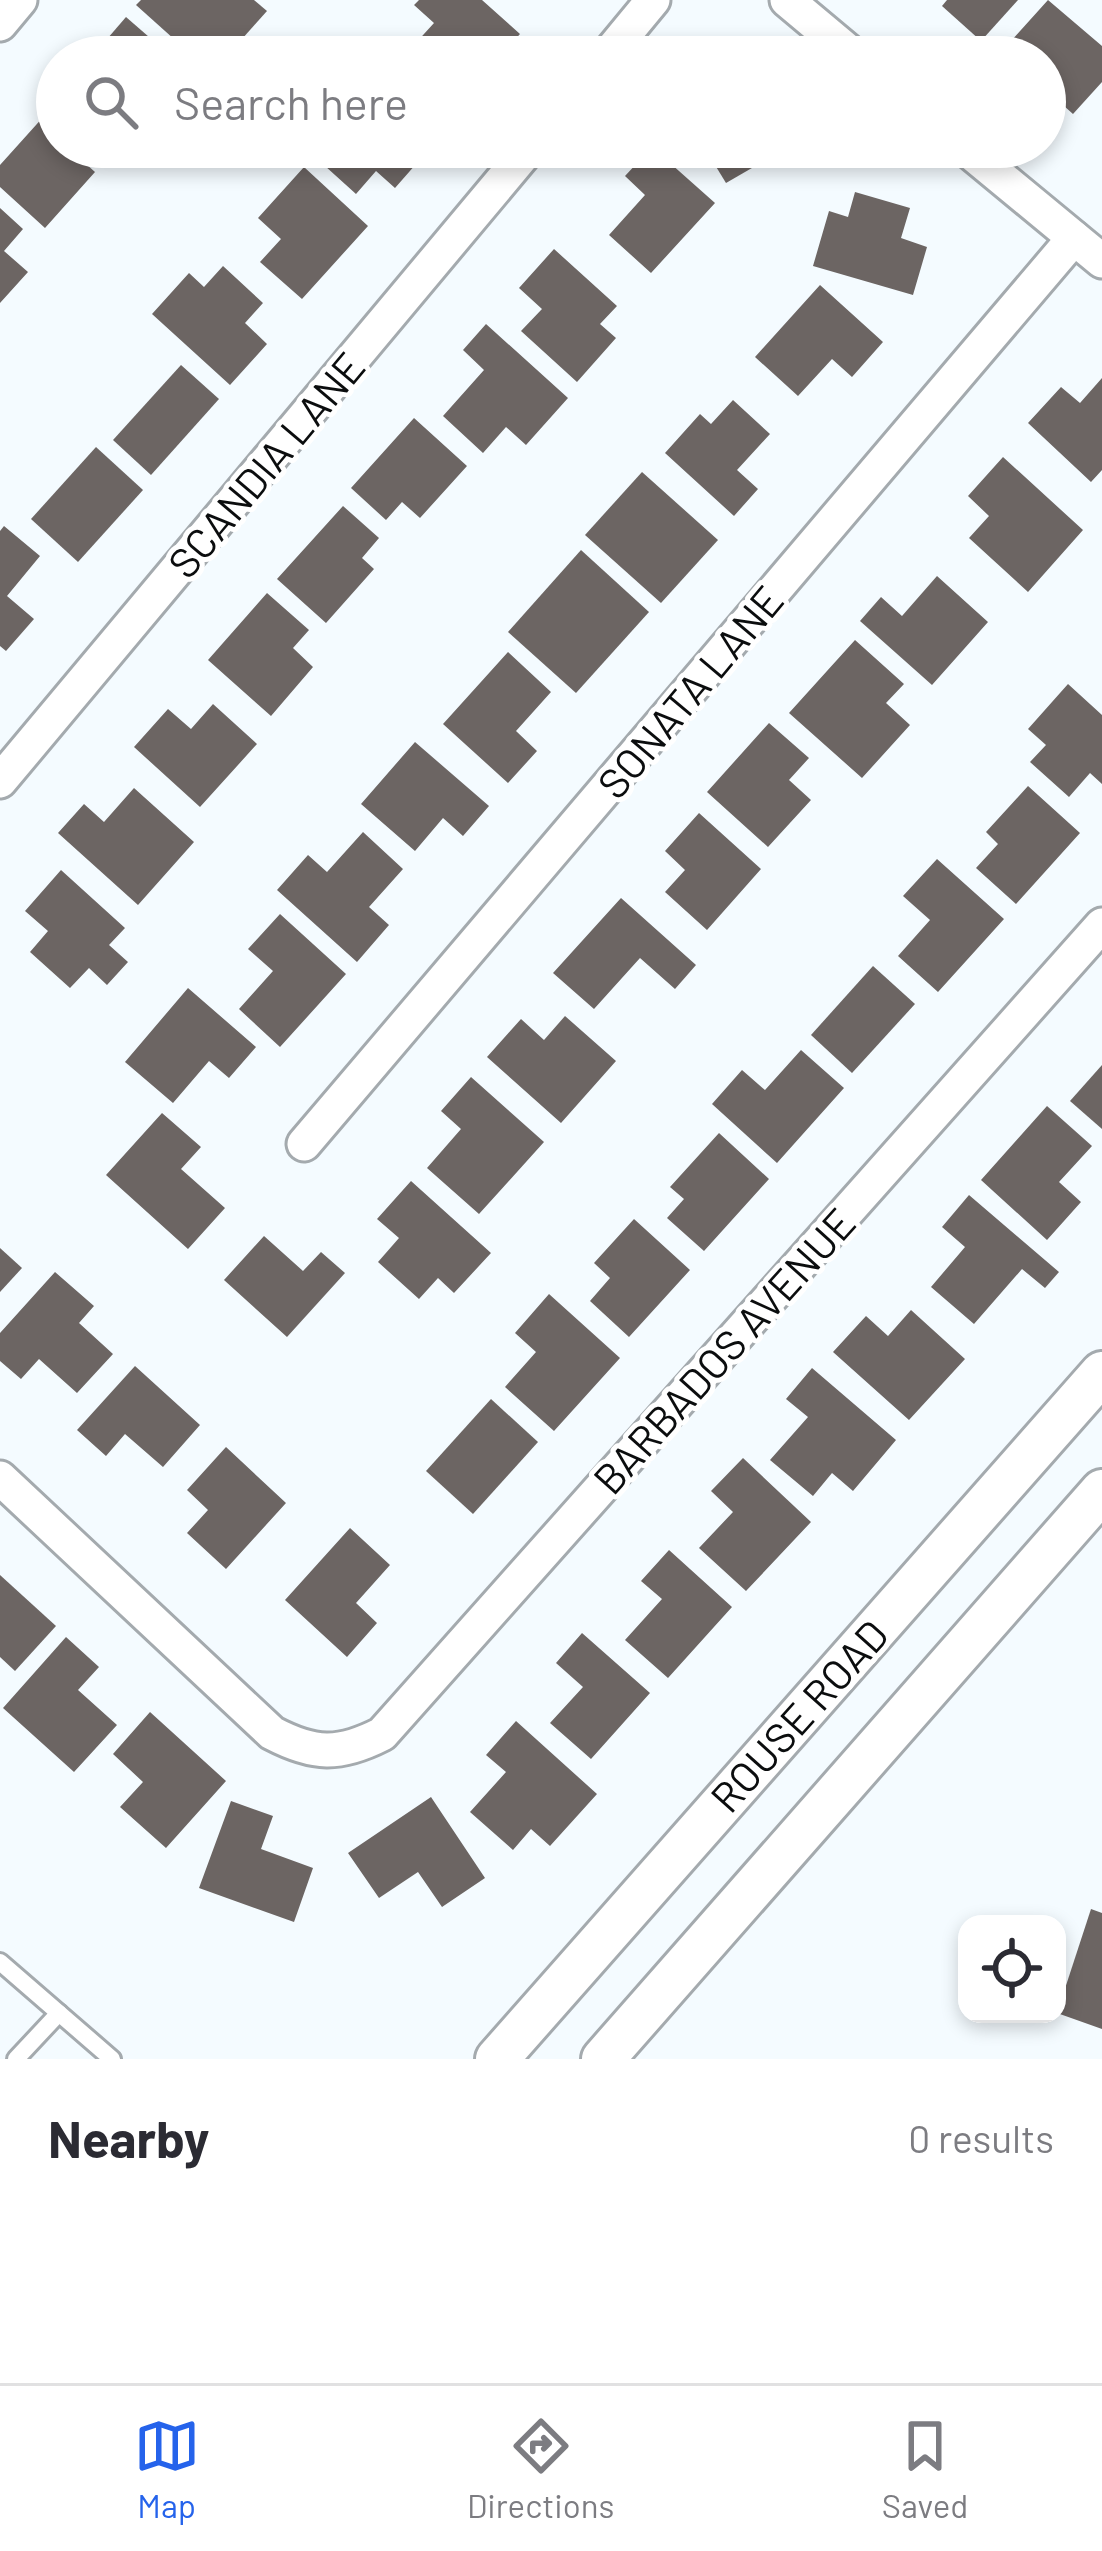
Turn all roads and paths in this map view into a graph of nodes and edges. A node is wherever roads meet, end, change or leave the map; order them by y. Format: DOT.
graph roads {
  1 [pos="20,0"];
  2 [pos="653,0"];
  3 [pos="787,0"];
  4 [pos="0,24"];
  5 [pos="623,36"];
  6 [pos="830,36"];
  7 [pos="512,168"];
  8 [pos="989,168"];
  9 [pos="1074,238"];
  10 [pos="1102,261"];
  11 [pos="0,781"];
  12 [pos="1102,925"];
  13 [pos="304,1144"];
  14 [pos="1102,1373"];
  15 [pos="0,1478"];
  16 [pos="1102,1491"];
  17 [pos="0,1962"];
  18 [pos="59,2013"];
  19 [pos="16,2059"];
  20 [pos="112,2059"];
  21 [pos="497,2059"];
  22 [pos="603,2059"];
  1 -- 4 [label="street"];
  2 -- 5 [label="street"];
  3 -- 6 [label="street"];
  7 -- 11 [label="street, SCANDIA LANE"];
  8 -- 9 [label="street"];
  9 -- 10 [label="street"];
  9 -- 13 [label="street, SONATA LANE"];
  12 -- 15 [label="street, BARBADOS AVENUE"];
  14 -- 21 [label="street, ROUSE ROAD"];
  16 -- 22 [label="street, ROUSE ROAD"];
  17 -- 18 [label="lane"];
  18 -- 19 [label="lane"];
  18 -- 20 [label="lane"];
}
